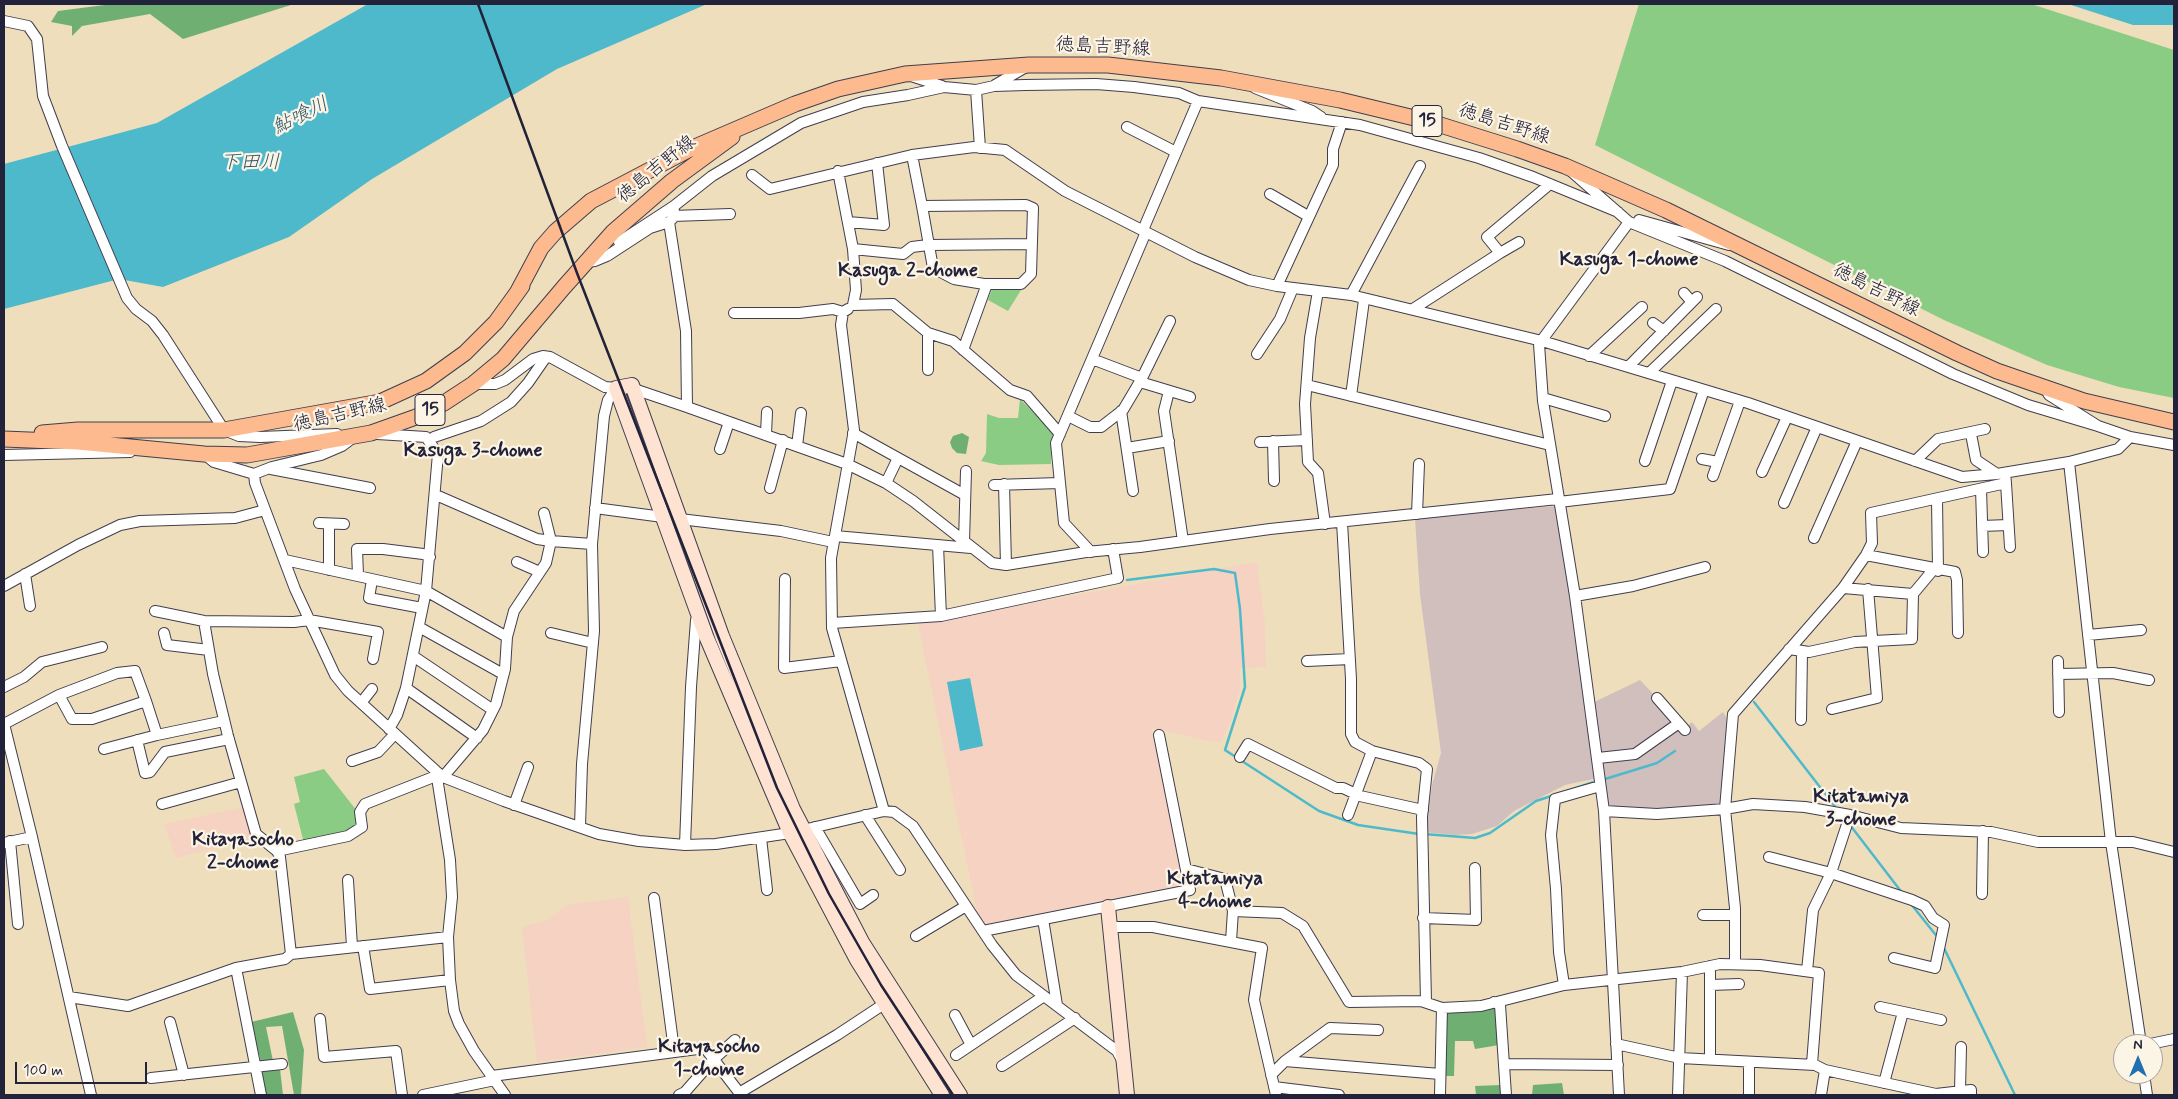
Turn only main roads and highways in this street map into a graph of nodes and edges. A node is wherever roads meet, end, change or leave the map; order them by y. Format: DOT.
graph roads {
  1 [pos="751,122"];
  2 [pos="2174,422"];
  3 [pos="4,438"];
  1 -- 2 [label="main road, 徳島吉野線 / 15"];
  1 -- 3 [label="main road, 徳島吉野線 / 15"];
  1 -- 3 [label="main road, 徳島吉野線 / 15"];
}
